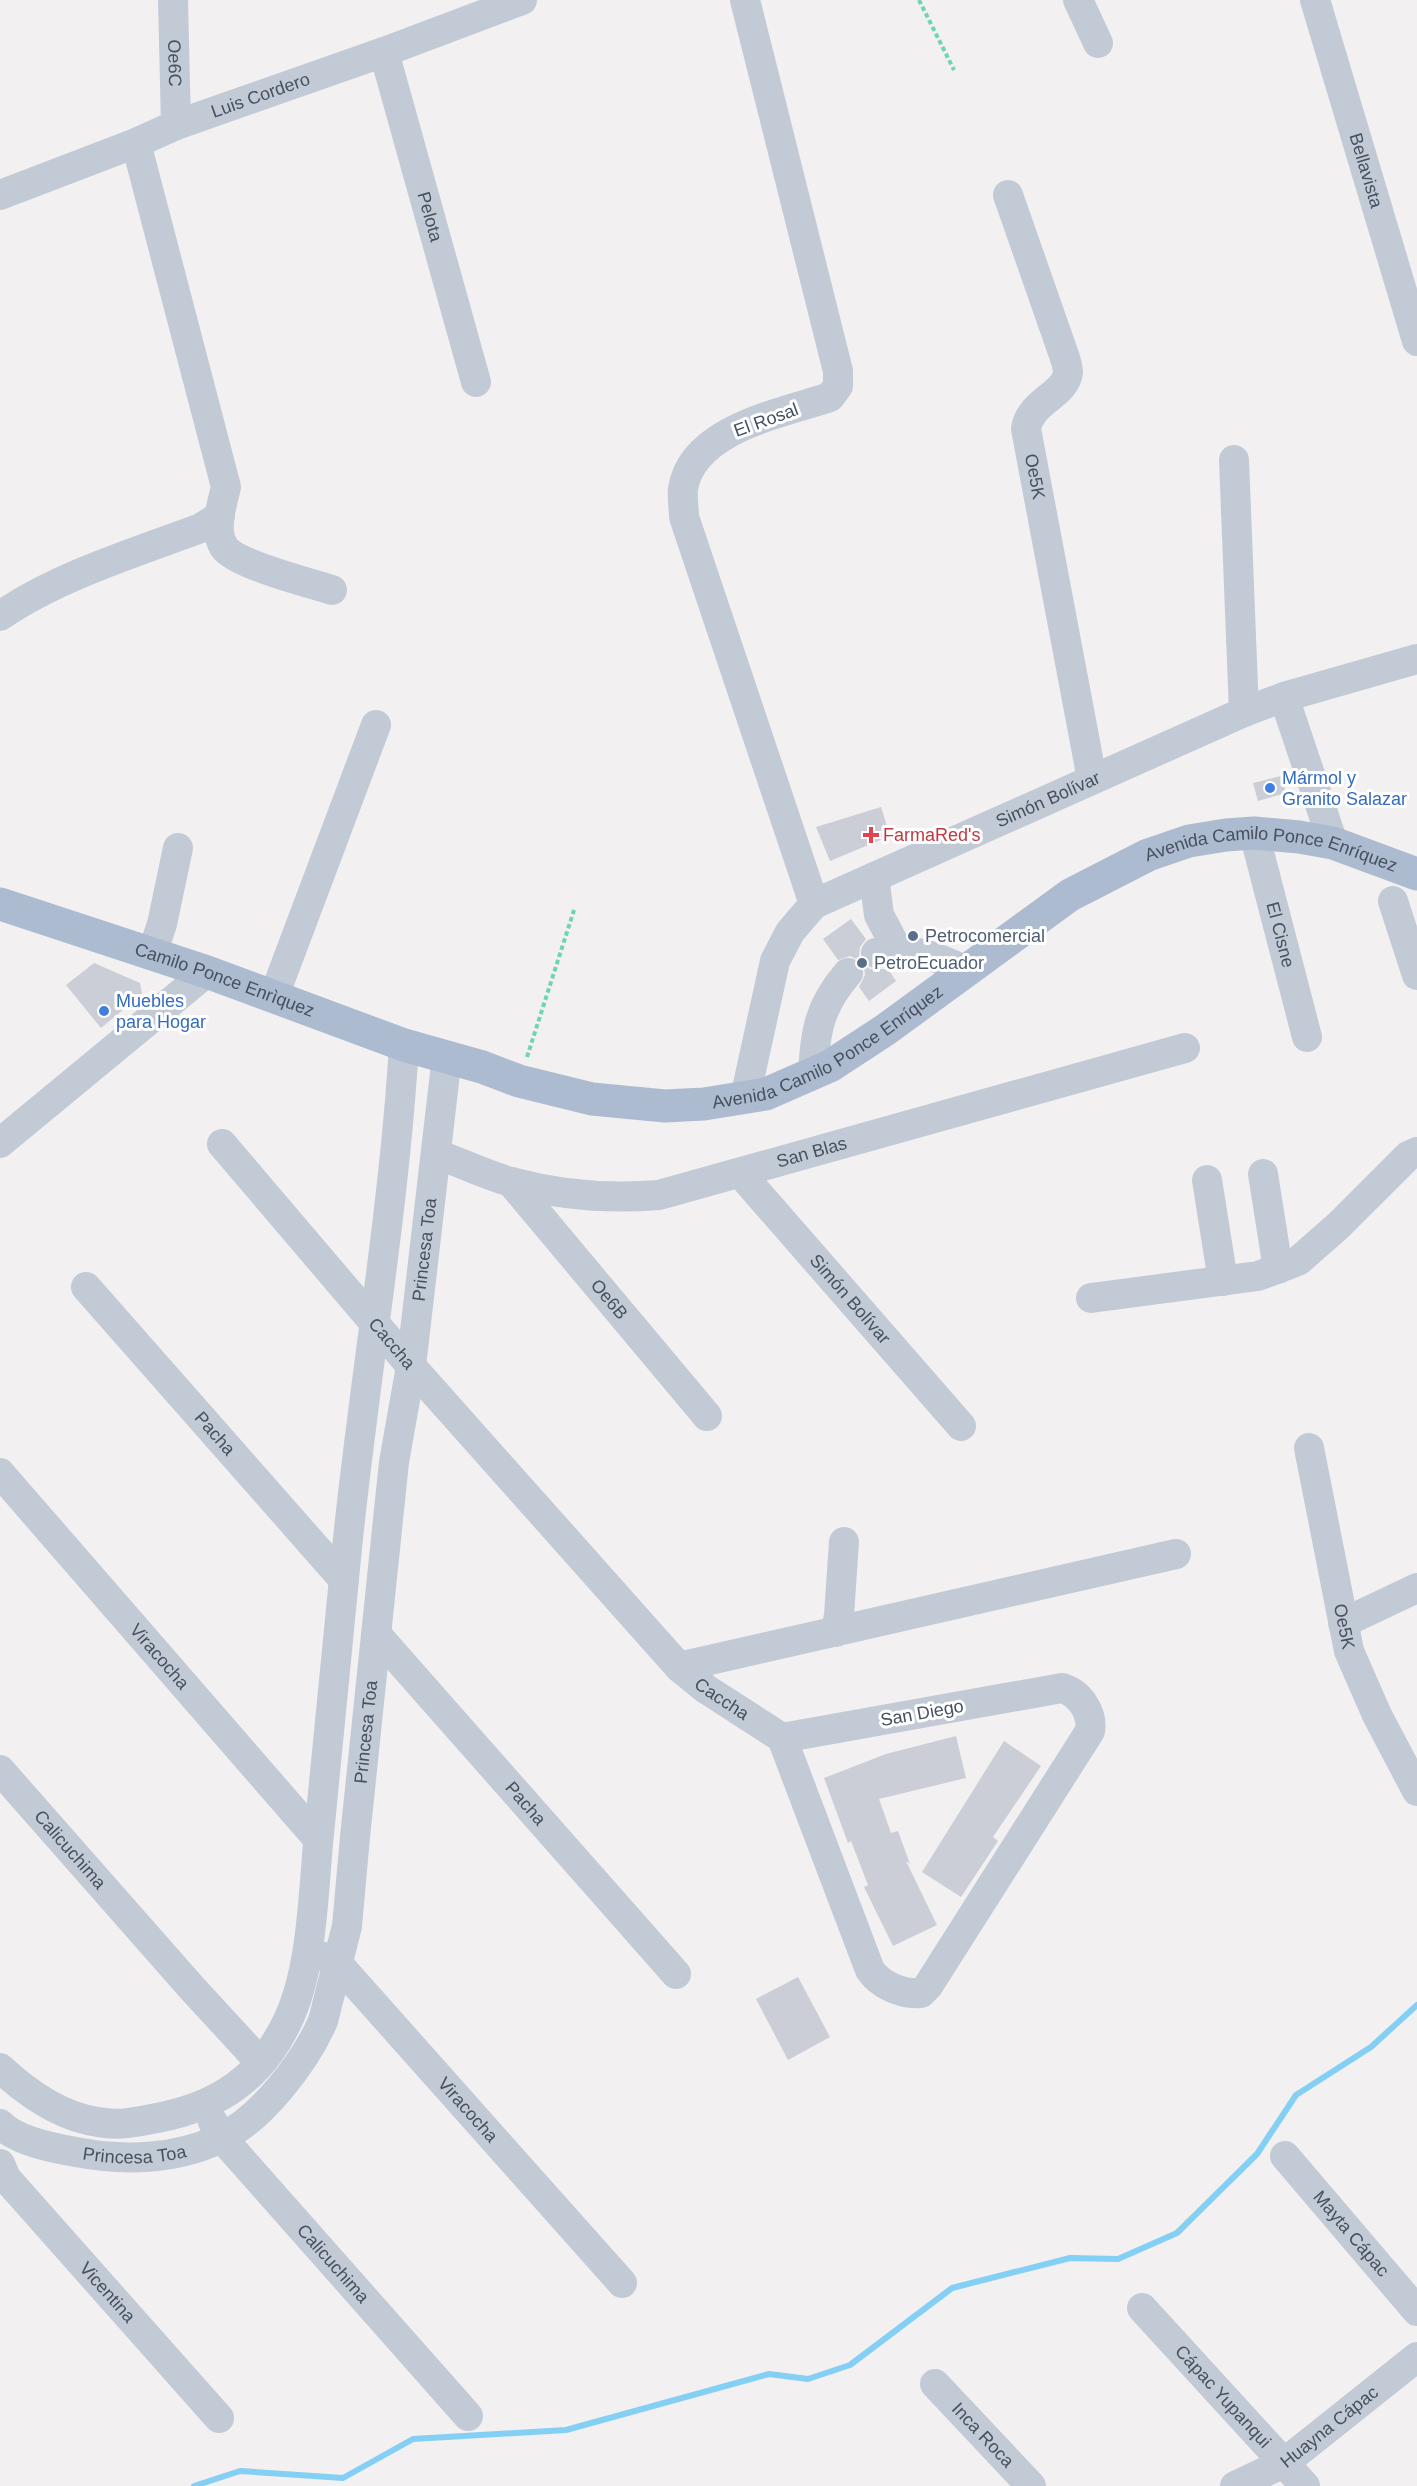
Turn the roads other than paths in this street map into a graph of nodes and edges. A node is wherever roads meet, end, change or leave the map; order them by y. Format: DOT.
graph roads {
  1 [pos="174,0"];
  2 [pos="522,0"];
  3 [pos="745,0"];
  4 [pos="1078,0"];
  5 [pos="1315,0"];
  6 [pos="1098,43"];
  7 [pos="384,52"];
  8 [pos="176,125"];
  9 [pos="136,144"];
  10 [pos="0,195"];
  11 [pos="1008,195"];
  12 [pos="1417,341"];
  13 [pos="476,382"];
  14 [pos="1234,460"];
  15 [pos="220,516"];
  16 [pos="332,590"];
  17 [pos="0,616"];
  18 [pos="1417,658"];
  19 [pos="1284,697"];
  20 [pos="1244,712"];
  21 [pos="376,725"];
  22 [pos="1092,779"];
  23 [pos="1254,833"];
  24 [pos="1334,843"];
  25 [pos="178,848"];
  26 [pos="1417,874"];
  27 [pos="874,877"];
  28 [pos="1,901"];
  29 [pos="1393,901"];
  30 [pos="814,904"];
  31 [pos="152,954"];
  32 [pos="966,971"];
  33 [pos="207,972"];
  34 [pos="848,973"];
  35 [pos="1417,975"];
  36 [pos="274,996"];
  37 [pos="1307,1037"];
  38 [pos="404,1045"];
  39 [pos="1185,1048"];
  40 [pos="447,1056"];
  41 [pos="813,1074"];
  42 [pos="745,1098"];
  43 [pos="0,1143"];
  44 [pos="222,1144"];
  45 [pos="1417,1152"];
  46 [pos="437,1154"];
  47 [pos="741,1174"];
  48 [pos="1263,1174"];
  49 [pos="1206,1180"];
  50 [pos="511,1182"];
  51 [pos="1278,1269"];
  52 [pos="1223,1281"];
  53 [pos="86,1287"];
  54 [pos="1091,1298"];
  55 [pos="374,1321"];
  56 [pos="411,1366"];
  57 [pos="706,1416"];
  58 [pos="960,1426"];
  59 [pos="1309,1448"];
  60 [pos="0,1473"];
  61 [pos="844,1542"];
  62 [pos="1176,1554"];
  63 [pos="344,1580"];
  64 [pos="1417,1588"];
  65 [pos="1343,1623"];
  66 [pos="836,1632"];
  67 [pos="376,1634"];
  68 [pos="679,1667"];
  69 [pos="782,1738"];
  70 [pos="0,1770"];
  71 [pos="1417,1791"];
  72 [pos="318,1839"];
  73 [pos="307,1948"];
  74 [pos="338,1964"];
  75 [pos="676,1974"];
  76 [pos="260,2062"];
  77 [pos="0,2068"];
  78 [pos="204,2106"];
  79 [pos="1,2129"];
  80 [pos="222,2138"];
  81 [pos="1285,2156"];
  82 [pos="0,2164"];
  83 [pos="622,2283"];
  84 [pos="1142,2308"];
  85 [pos="1417,2311"];
  86 [pos="1417,2357"];
  87 [pos="935,2384"];
  88 [pos="468,2416"];
  89 [pos="219,2418"];
  90 [pos="1284,2463"];
  91 [pos="1031,2486"];
  92 [pos="1235,2486"];
  93 [pos="1305,2486"];
  1 -- 8 [label="street, Oe6C"];
  2 -- 7 [label="street, Luis Cordero"];
  3 -- 30 [label="street, El Rosal"];
  4 -- 6 [label="street"];
  5 -- 12 [label="street, Bellavista"];
  7 -- 8 [label="street, Luis Cordero"];
  7 -- 13 [label="street, Pelota"];
  8 -- 9 [label="street, Luis Cordero"];
  9 -- 10 [label="street, Luis Cordero"];
  9 -- 15 [label="street"];
  11 -- 22 [label="street, Oe5K"];
  14 -- 20 [label="street"];
  15 -- 16 [label="street"];
  15 -- 17 [label="street"];
  18 -- 19 [label="street, Simón Bolívar"];
  19 -- 20 [label="street, Simón Bolívar"];
  19 -- 24 [label="street"];
  20 -- 22 [label="street, Simón Bolívar"];
  21 -- 36 [label="street"];
  22 -- 27 [label="street, Simón Bolívar"];
  23 -- 24 [label="main road, Avenida Camilo Ponce Enríquez"];
  23 -- 32 [label="main road, Avenida Camilo Ponce Enríquez"];
  23 -- 37 [label="street, El Cisne"];
  24 -- 26 [label="main road, Avenida Camilo Ponce Enríquez"];
  25 -- 31 [label="street"];
  27 -- 30 [label="street, Simón Bolívar"];
  27 -- 32 [label="street"];
  28 -- 31 [label="main road, Camilo Ponce Enrìquez"];
  29 -- 35 [label="street"];
  30 -- 42 [label="street, Simón Bolívar"];
  31 -- 33 [label="main road, Camilo Ponce Enrìquez"];
  32 -- 41 [label="main road, Avenida Camilo Ponce Enríquez"];
  33 -- 36 [label="main road, Camilo Ponce Enrìquez"];
  33 -- 43 [label="street"];
  34 -- 41 [label="street"];
  36 -- 38 [label="main road, Camilo Ponce Enrìquez"];
  38 -- 40 [label="main road, Camilo Ponce Enrìquez"];
  38 -- 55 [label="street, Princesa Toa"];
  39 -- 47 [label="street, San Blas"];
  40 -- 42 [label="main road, Avenida Camilo Ponce Enríquez"];
  40 -- 46 [label="street, Princesa Toa"];
  41 -- 42 [label="main road, Avenida Camilo Ponce Enríquez"];
  44 -- 55 [label="street, Caccha"];
  45 -- 51 [label="street"];
  46 -- 50 [label="street, San Blas"];
  46 -- 56 [label="street, Princesa Toa"];
  47 -- 50 [label="street, San Blas"];
  47 -- 58 [label="street, Simón Bolívar"];
  48 -- 51 [label="street"];
  49 -- 52 [label="street"];
  50 -- 57 [label="street, Oe6B"];
  51 -- 52 [label="street"];
  52 -- 54 [label="street"];
  53 -- 63 [label="street, Pacha"];
  55 -- 56 [label="street, Caccha"];
  55 -- 63 [label="street, Princesa Toa"];
  56 -- 67 [label="street, Princesa Toa"];
  56 -- 68 [label="street, Caccha"];
  59 -- 65 [label="street, Oe5K"];
  60 -- 72 [label="street, Viracocha"];
  61 -- 66 [label="street"];
  62 -- 66 [label="street"];
  63 -- 72 [label="street, Princesa Toa"];
  64 -- 65 [label="street"];
  65 -- 71 [label="street, Oe5K"];
  66 -- 68 [label="street"];
  67 -- 74 [label="street, Princesa Toa"];
  67 -- 75 [label="street, Pacha"];
  68 -- 69 [label="street, Caccha"];
  69 -- 69 [label="street, San Diego"];
  70 -- 76 [label="street, Calicuchima"];
  72 -- 73 [label="street, Princesa Toa"];
  73 -- 74 [label="street, Viracocha"];
  73 -- 76 [label="street, Princesa Toa"];
  74 -- 80 [label="street, Princesa Toa"];
  74 -- 83 [label="street, Viracocha"];
  76 -- 78 [label="street, Princesa Toa"];
  77 -- 78 [label="street, Princesa Toa"];
  78 -- 80 [label="street, Calicuchima"];
  79 -- 80 [label="street, Princesa Toa"];
  80 -- 88 [label="street, Calicuchima"];
  81 -- 85 [label="street, Mayta Cápac"];
  82 -- 89 [label="street, Vicentina"];
  84 -- 90 [label="street, Cápac Yupanqui"];
  86 -- 90 [label="street, Huayna Cápac"];
  87 -- 91 [label="street, Inca Roca"];
  90 -- 92 [label="street, Huayna Cápac"];
  90 -- 93 [label="street, Cápac Yupanqui"];
}
